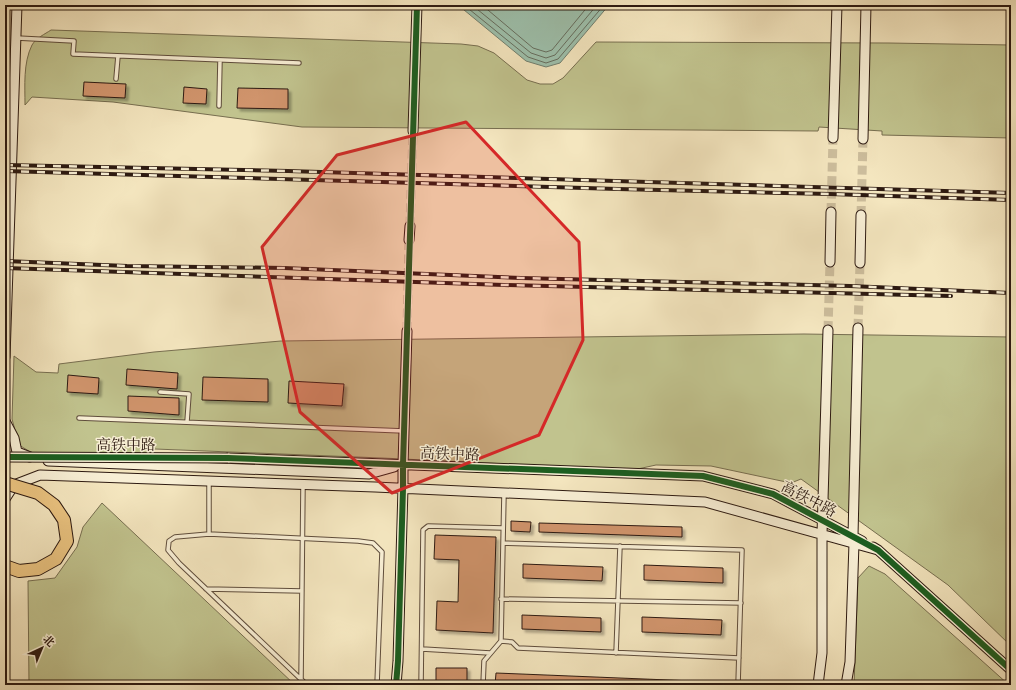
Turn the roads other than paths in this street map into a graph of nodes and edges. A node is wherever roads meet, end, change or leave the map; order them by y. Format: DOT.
graph roads {
  1 [pos="17,5"];
  2 [pos="417,5"];
  3 [pos="836,5"];
  4 [pos="866,5"];
  5 [pos="16,38"];
  6 [pos="118,56"];
  7 [pos="220,60"];
  8 [pos="299,63"];
  9 [pos="116,79"];
  10 [pos="219,106"];
  11 [pos="413,131"];
  12 [pos="833,138"];
  13 [pos="863,140"];
  14 [pos="831,212"];
  15 [pos="861,214"];
  16 [pos="410,226"];
  17 [pos="409,240"];
  18 [pos="830,262"];
  19 [pos="860,263"];
  20 [pos="858,328"];
  21 [pos="828,330"];
  22 [pos="407,331"];
  23 [pos="5,357"];
  24 [pos="160,392"];
  25 [pos="79,418"];
  26 [pos="5,421"];
  27 [pos="187,422"];
  28 [pos="404,430"];
  29 [pos="5,457"];
  30 [pos="403,465"];
  31 [pos="209,482"];
  32 [pos="5,483"];
  33 [pos="303,485"];
  34 [pos="403,488"];
  35 [pos="504,492"];
  36 [pos="5,499"];
  37 [pos="823,520"];
  38 [pos="503,528"];
  39 [pos="209,534"];
  40 [pos="822,534"];
  41 [pos="303,538"];
  42 [pos="854,540"];
  43 [pos="503,543"];
  44 [pos="620,546"];
  45 [pos="5,566"];
  46 [pos="206,589"];
  47 [pos="302,591"];
  48 [pos="502,599"];
  49 [pos="618,601"];
  50 [pos="741,604"];
  51 [pos="501,641"];
  52 [pos="422,649"];
  53 [pos="490,653"];
  54 [pos="616,653"];
  55 [pos="739,658"];
  56 [pos="1011,670"];
  57 [pos="301,680"];
  58 [pos="308,685"];
  59 [pos="377,685"];
  60 [pos="396,685"];
  61 [pos="422,685"];
  62 [pos="483,685"];
  63 [pos="738,685"];
  64 [pos="818,685"];
  65 [pos="846,685"];
  1 -- 5 [label="street"];
  2 -- 11 [label="street"];
  3 -- 12 [label="street"];
  4 -- 13 [label="street"];
  5 -- 6 [label="lane"];
  5 -- 23 [label="street"];
  6 -- 7 [label="lane"];
  6 -- 9 [label="lane"];
  7 -- 8 [label="lane"];
  7 -- 10 [label="lane"];
  14 -- 18 [label="street"];
  15 -- 19 [label="street"];
  16 -- 17 [label="street"];
  20 -- 42 [label="street"];
  21 -- 37 [label="street"];
  22 -- 28 [label="street"];
  24 -- 27 [label="lane"];
  25 -- 27 [label="lane"];
  26 -- 30 [label="street, 高铁中路"];
  27 -- 28 [label="lane"];
  28 -- 30 [label="street"];
  29 -- 30 [label="street, 高铁中路, bridge"];
  30 -- 34 [label="street"];
  30 -- 37 [label="street, 高铁中路"];
  31 -- 33 [label="street, 高铁中路"];
  31 -- 36 [label="street, 高铁中路"];
  31 -- 39 [label="lane"];
  32 -- 45 [label="highway, bridge"];
  33 -- 34 [label="street, 高铁中路"];
  33 -- 41 [label="lane"];
  34 -- 35 [label="street, 高铁中路"];
  34 -- 60 [label="street"];
  35 -- 38 [label="lane"];
  35 -- 40 [label="street, 高铁中路"];
  37 -- 40 [label="street"];
  37 -- 42 [label="street, 高铁中路"];
  38 -- 43 [label="lane"];
  38 -- 52 [label="lane"];
  39 -- 41 [label="lane"];
  39 -- 46 [label="lane"];
  40 -- 42 [label="street, 高铁中路"];
  40 -- 64 [label="street"];
  41 -- 47 [label="lane"];
  41 -- 59 [label="lane"];
  42 -- 56 [label="street, 高铁中路"];
  42 -- 65 [label="street"];
  43 -- 44 [label="lane"];
  43 -- 48 [label="lane"];
  44 -- 49 [label="lane"];
  44 -- 50 [label="lane"];
  46 -- 47 [label="lane"];
  46 -- 57 [label="lane"];
  47 -- 57 [label="lane"];
  48 -- 49 [label="lane"];
  48 -- 51 [label="lane"];
  49 -- 50 [label="lane"];
  49 -- 54 [label="lane"];
  50 -- 55 [label="lane"];
  51 -- 53 [label="lane"];
  51 -- 54 [label="lane"];
  52 -- 53 [label="lane"];
  52 -- 61 [label="lane"];
  53 -- 62 [label="lane"];
  54 -- 55 [label="lane"];
  55 -- 63 [label="lane"];
  57 -- 58 [label="lane"];
}
